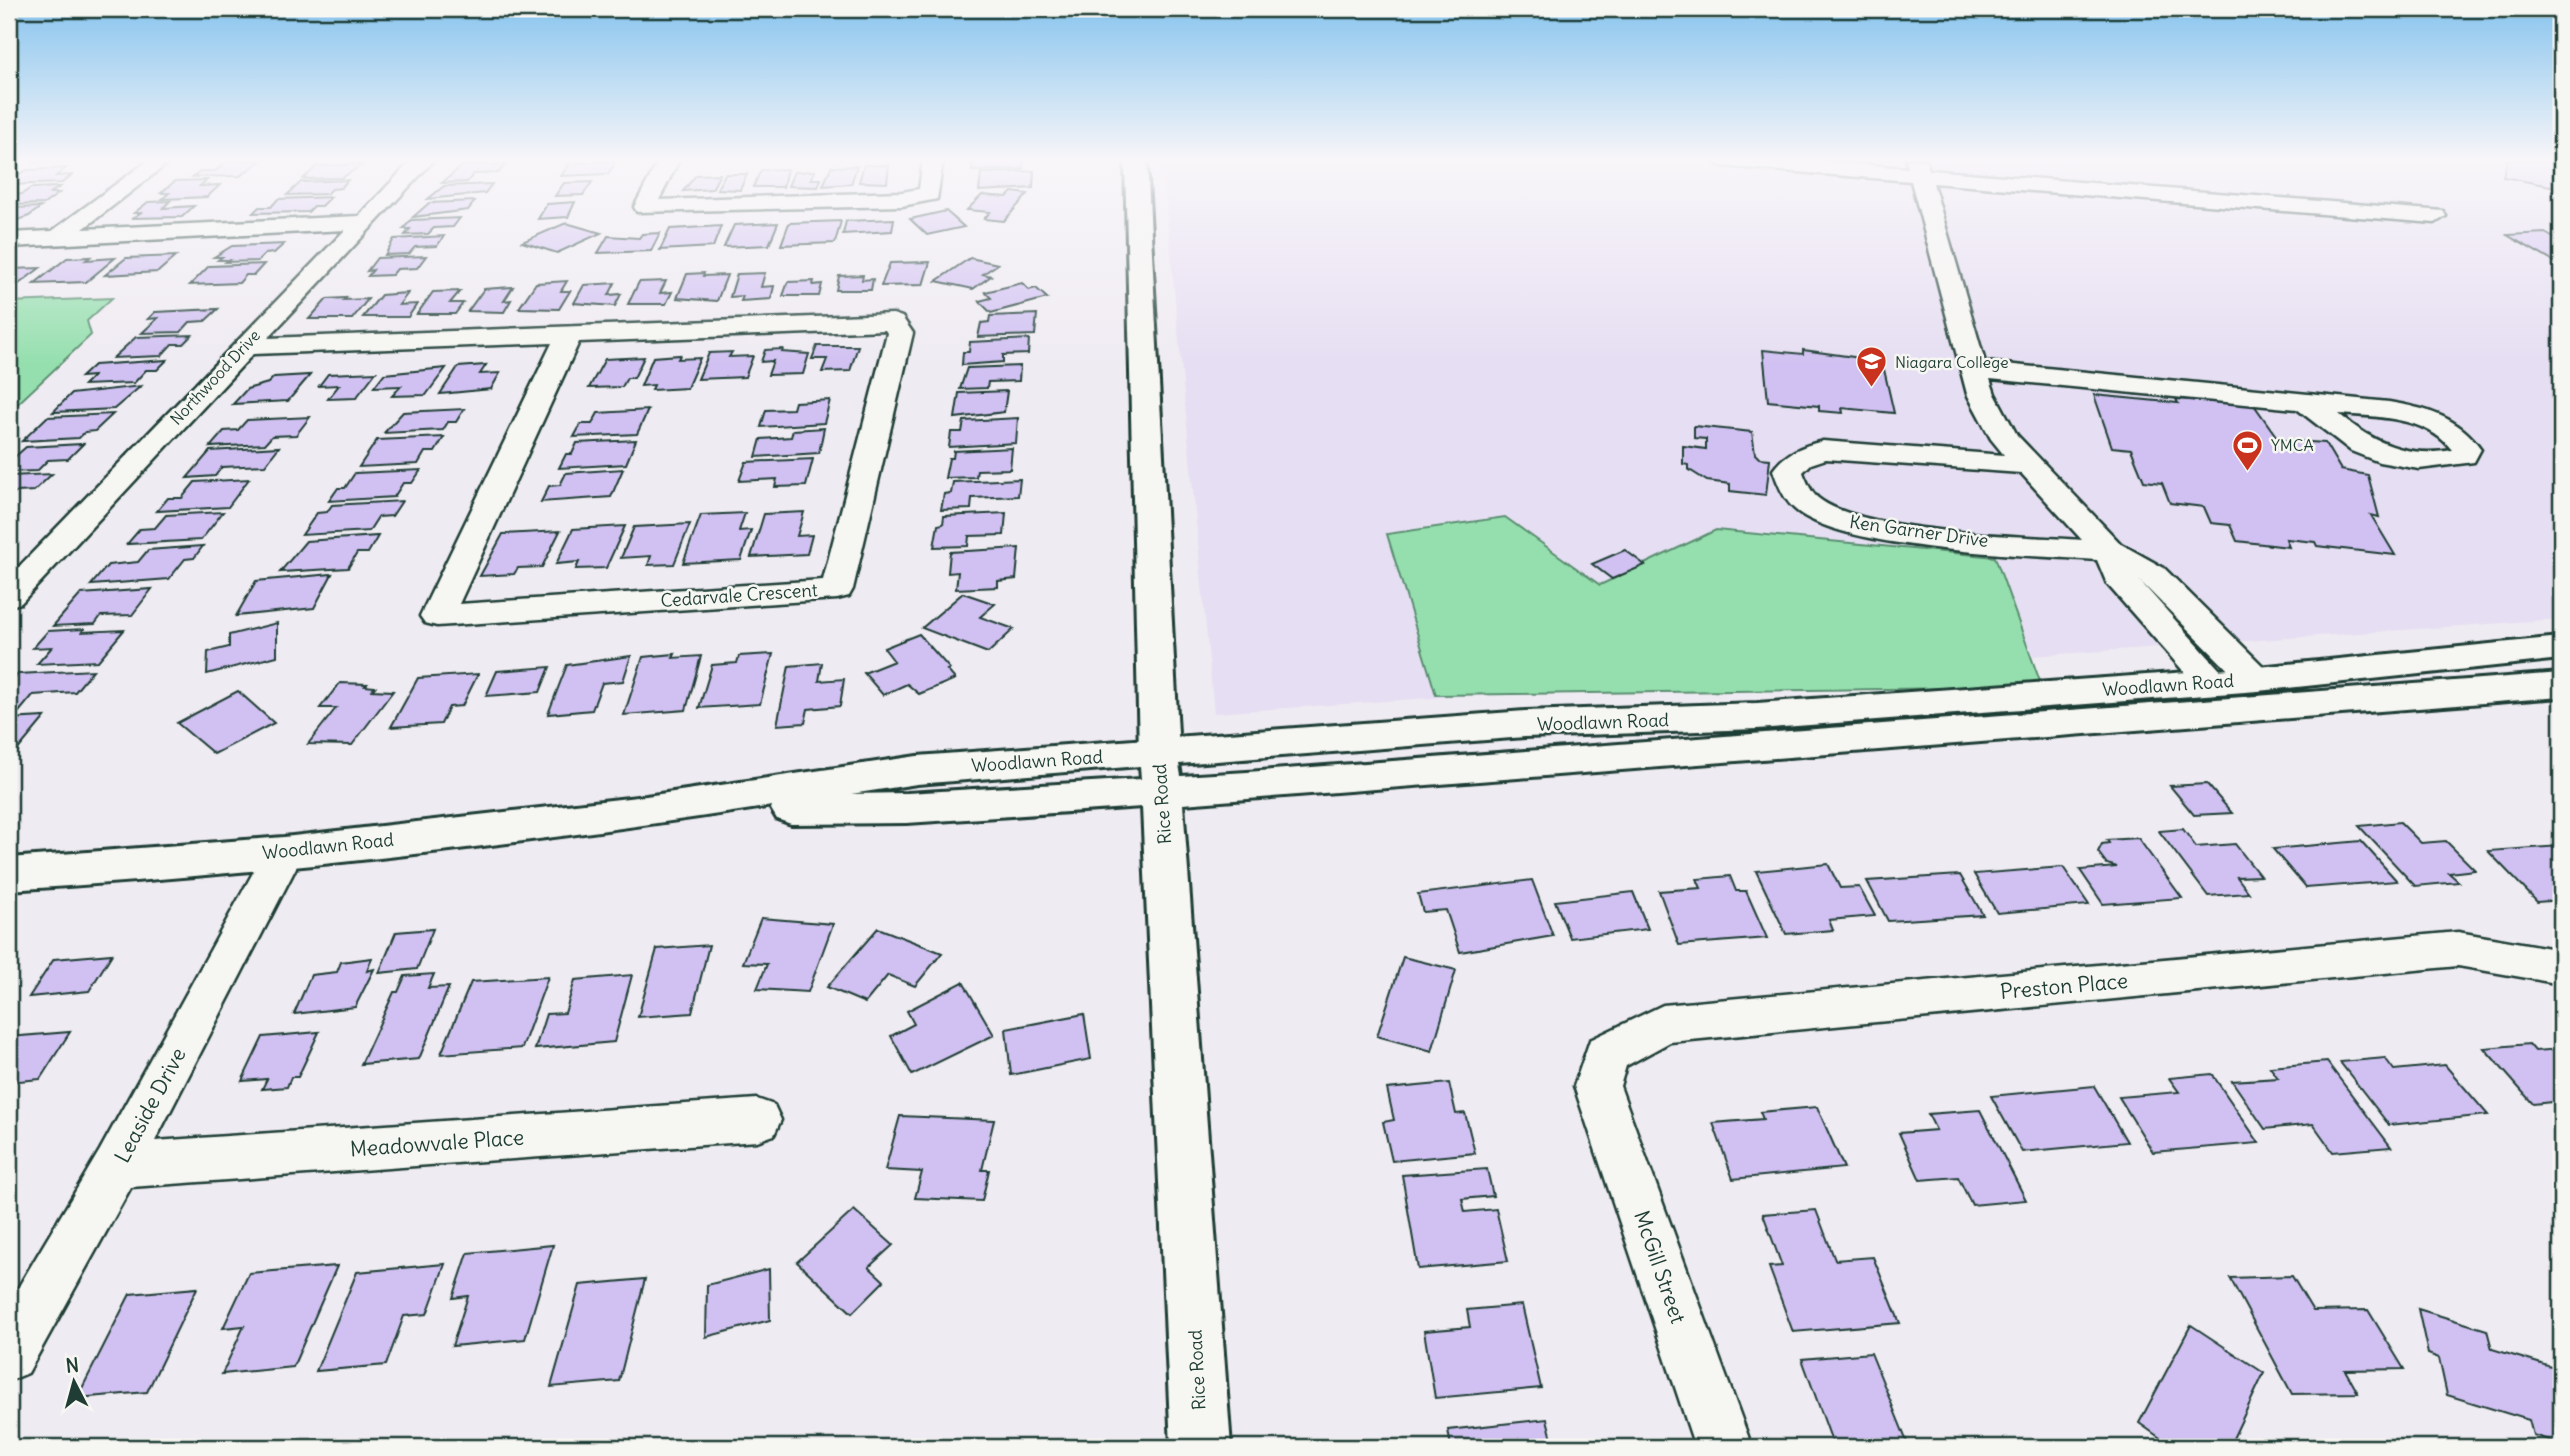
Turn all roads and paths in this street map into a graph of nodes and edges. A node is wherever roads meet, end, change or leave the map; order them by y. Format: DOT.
graph roads {
  1 [pos="70,228"];
  2 [pos="243,228"];
  3 [pos="358,228"];
  4 [pos="1139,228"];
  5 [pos="1935,228"];
  6 [pos="58,237"];
  7 [pos="9,240"];
  8 [pos="569,335"];
  9 [pos="244,347"];
  10 [pos="1974,369"];
  11 [pos="2302,401"];
  12 [pos="2027,465"];
  13 [pos="2110,551"];
  14 [pos="9,596"];
  15 [pos="2561,648"];
  16 [pos="2258,679"];
  17 [pos="2213,682"];
  18 [pos="2561,685"];
  19 [pos="1160,771"];
  20 [pos="284,852"];
  21 [pos="9,874"];
  22 [pos="2561,967"];
  23 [pos="1597,1086"];
  24 [pos="757,1120"];
  25 [pos="117,1166"];
  26 [pos="9,1354"];
  27 [pos="1201,1447"];
  28 [pos="1723,1447"];
  1 -- 6 [label="street"];
  2 -- 6 [label="street"];
  3 -- 9 [label="street, Northwood Drive"];
  4 -- 19 [label="main road, Rice Road"];
  5 -- 10 [label="street"];
  6 -- 7 [label="street"];
  8 -- 8 [label="street, Cedarvale Crescent"];
  8 -- 9 [label="street, Cedarvale Crescent"];
  9 -- 14 [label="street, Northwood Drive"];
  10 -- 11 [label="street"];
  10 -- 12 [label="street"];
  11 -- 11 [label="street"];
  12 -- 13 [label="street"];
  12 -- 13 [label="street, Ken Garner Drive"];
  13 -- 16 [label="street"];
  13 -- 17 [label="street"];
  15 -- 16 [label="main road, Woodlawn Road"];
  16 -- 17 [label="main road, Woodlawn Road"];
  17 -- 19 [label="main road, Woodlawn Road"];
  18 -- 19 [label="main road, Woodlawn Road"];
  19 -- 20 [label="main road, Woodlawn Road"];
  19 -- 27 [label="main road, Rice Road"];
  20 -- 21 [label="main road, Woodlawn Road"];
  20 -- 25 [label="street, Leaside Drive"];
  22 -- 23 [label="street, Preston Place"];
  23 -- 28 [label="street, McGill Street"];
  24 -- 25 [label="street, Meadowvale Place"];
  25 -- 26 [label="street, Leaside Drive"];
}
